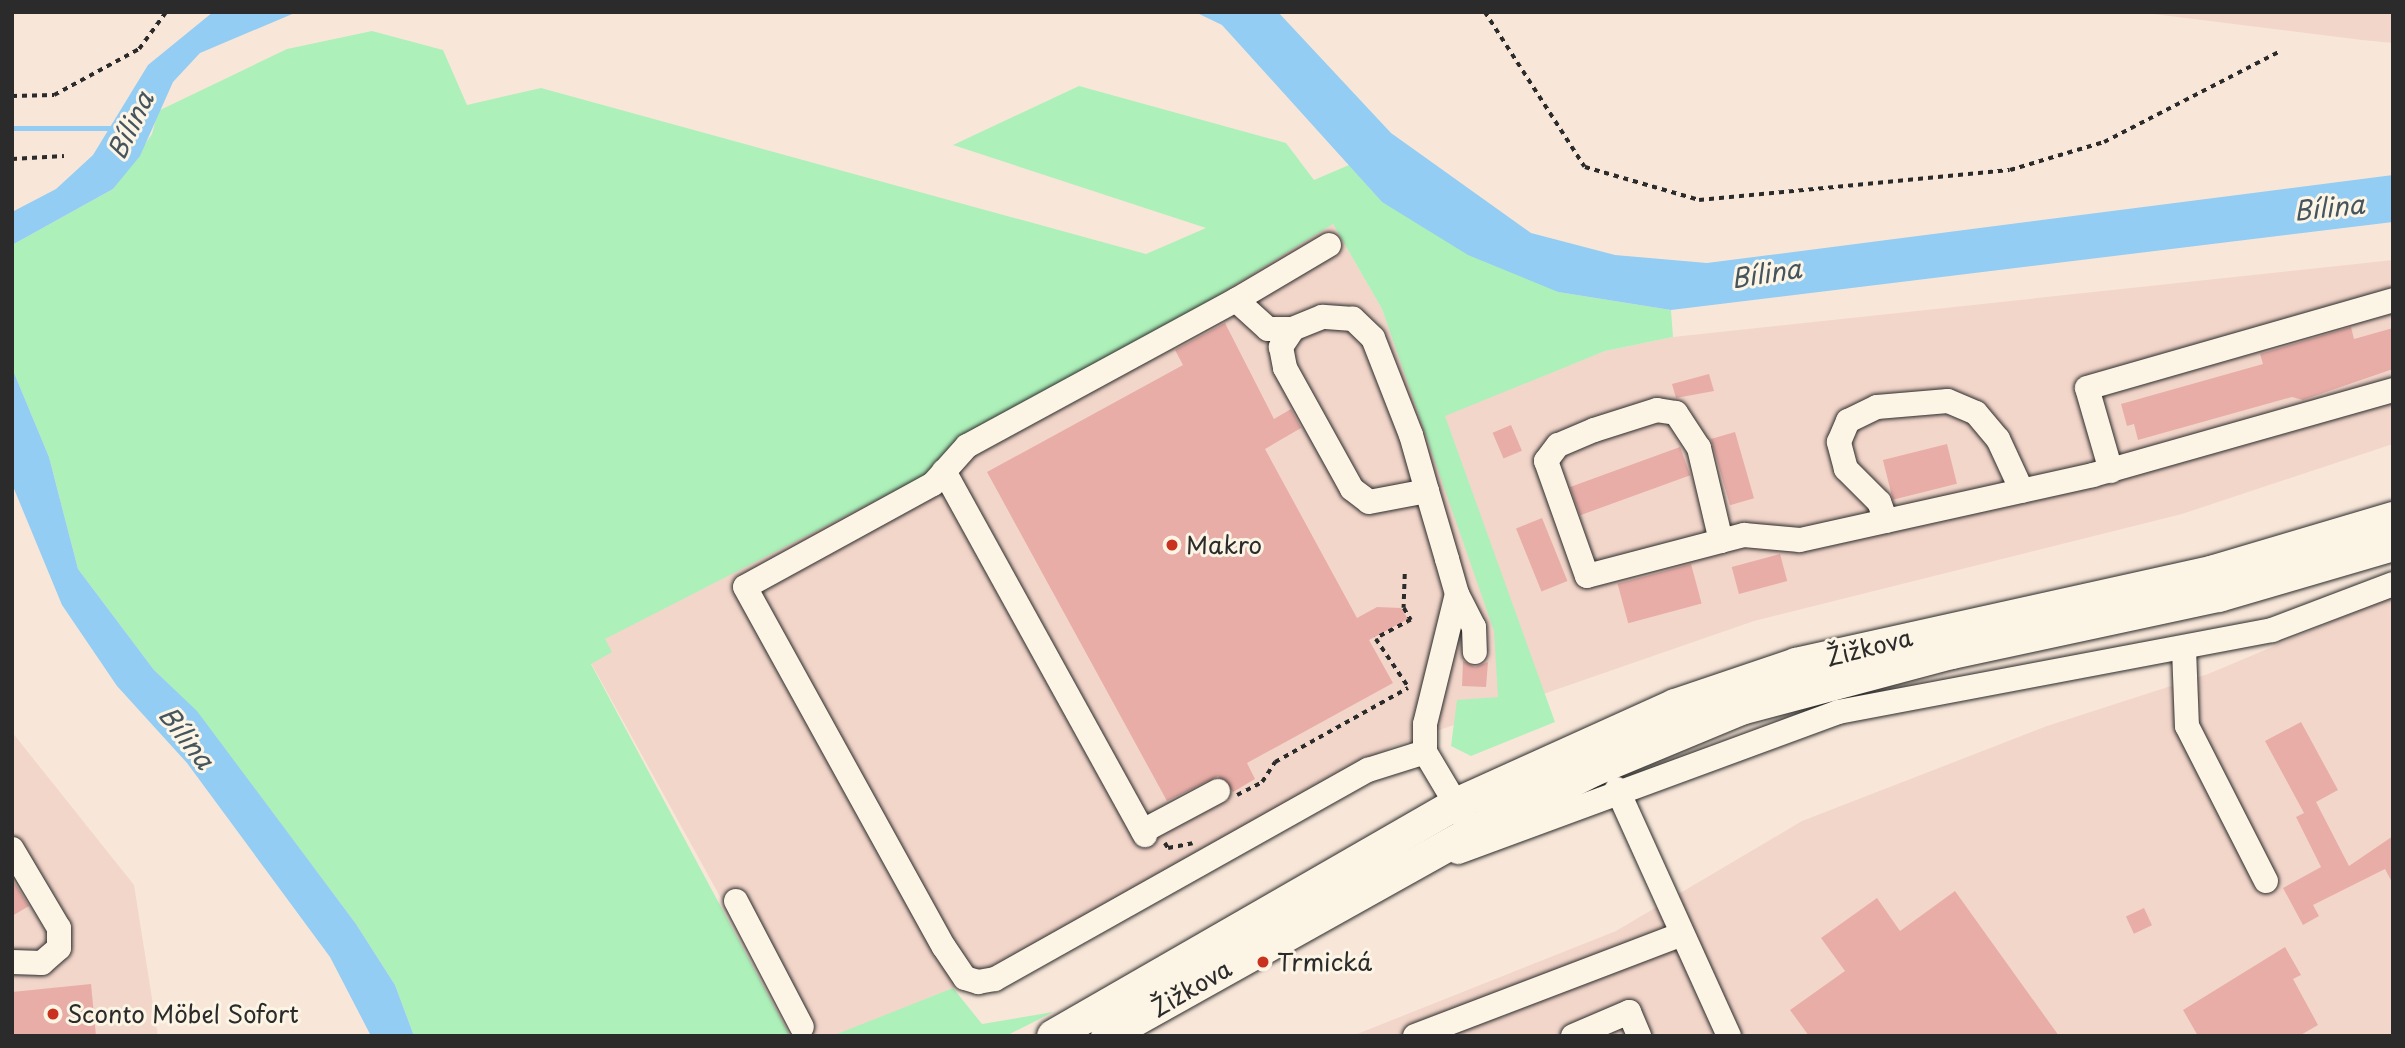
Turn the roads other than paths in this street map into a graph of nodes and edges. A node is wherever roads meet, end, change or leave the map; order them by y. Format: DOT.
graph roads {
  1 [pos="1329,246"];
  2 [pos="1236,300"];
  3 [pos="2393,300"];
  4 [pos="1293,329"];
  5 [pos="2393,390"];
  6 [pos="944,471"];
  7 [pos="2111,471"];
  8 [pos="1427,491"];
  9 [pos="2022,491"];
  10 [pos="2393,518"];
  11 [pos="1886,521"];
  12 [pos="1721,541"];
  13 [pos="2393,545"];
  14 [pos="2393,584"];
  15 [pos="1457,594"];
  16 [pos="2184,649"];
  17 [pos="1475,652"];
  18 [pos="1425,752"];
  19 [pos="1617,789"];
  20 [pos="1223,796"];
  21 [pos="1456,804"];
  22 [pos="1472,832"];
  23 [pos="12,849"];
  24 [pos="1385,879"];
  25 [pos="2266,881"];
  26 [pos="736,901"];
  27 [pos="1680,934"];
  28 [pos="12,962"];
  29 [pos="802,1027"];
  30 [pos="1459,1028"];
  31 [pos="1054,1036"];
  32 [pos="1107,1036"];
  33 [pos="1415,1036"];
  34 [pos="1573,1036"];
  35 [pos="1639,1036"];
  36 [pos="1729,1036"];
  1 -- 2 [label="lane"];
  2 -- 4 [label="lane"];
  2 -- 6 [label="lane"];
  3 -- 7 [label="lane"];
  4 -- 8 [label="lane"];
  4 -- 8 [label="lane"];
  5 -- 7 [label="lane"];
  6 -- 18 [label="lane"];
  6 -- 20 [label="lane"];
  7 -- 9 [label="lane"];
  8 -- 15 [label="lane"];
  9 -- 11 [label="lane"];
  9 -- 11 [label="lane"];
  10 -- 21 [label="main road, Žižkova"];
  11 -- 12 [label="lane"];
  12 -- 12 [label="lane"];
  13 -- 22 [label="main road, Žižkova"];
  14 -- 16 [label="lane, Žižkova"];
  15 -- 17 [label="lane"];
  15 -- 18 [label="lane"];
  16 -- 19 [label="lane, Žižkova"];
  16 -- 25 [label="lane"];
  18 -- 21 [label="lane"];
  19 -- 24 [label="lane, Žižkova"];
  19 -- 27 [label="lane"];
  21 -- 22 [label="lane"];
  21 -- 31 [label="main road, Žižkova"];
  22 -- 24 [label="main road, Žižkova"];
  23 -- 28 [label="lane"];
  24 -- 32 [label="main road, Žižkova"];
  26 -- 29 [label="lane"];
  27 -- 30 [label="lane"];
  27 -- 36 [label="lane"];
  30 -- 33 [label="lane"];
  34 -- 35 [label="lane"];
}
